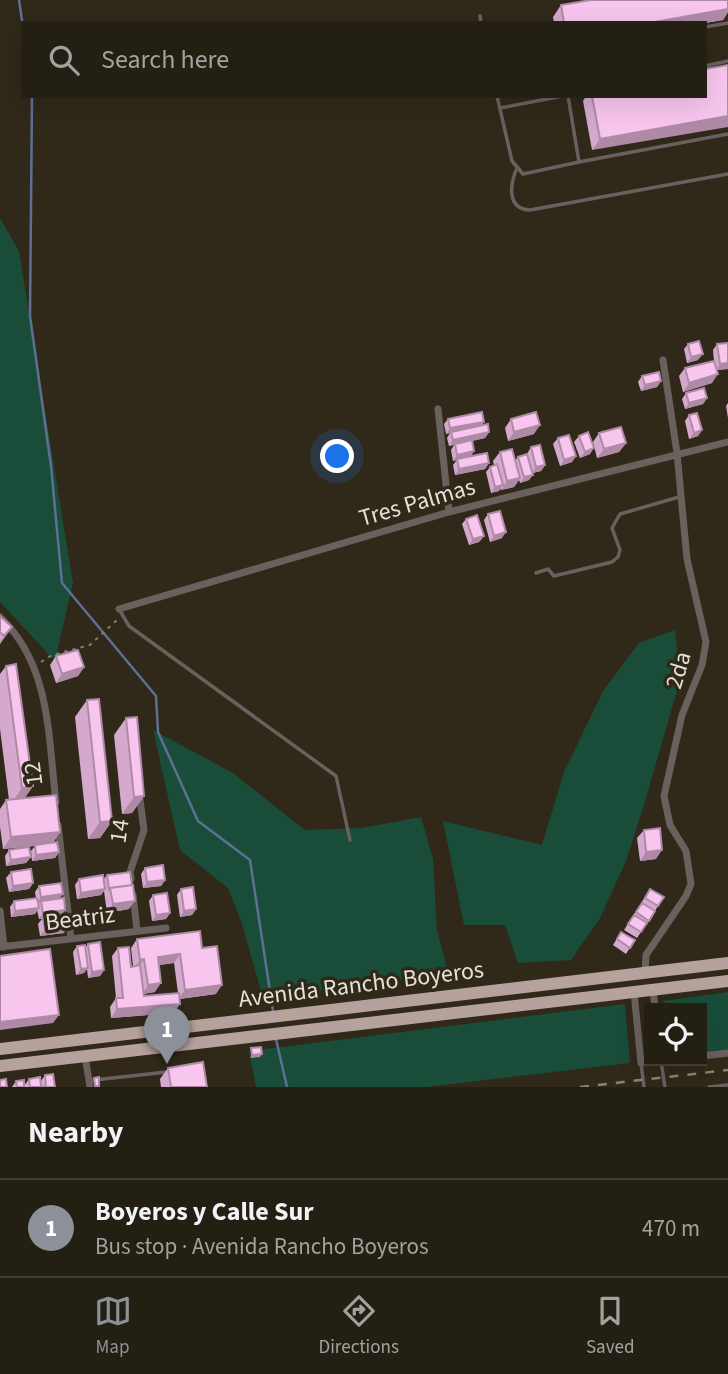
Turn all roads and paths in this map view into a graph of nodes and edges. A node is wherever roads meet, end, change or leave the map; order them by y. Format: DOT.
graph roads {
  1 [pos="480,16"];
  2 [pos="481,21"];
  3 [pos="728,23"];
  4 [pos="707,27"];
  5 [pos="728,61"];
  6 [pos="707,66"];
  7 [pos="498,98"];
  8 [pos="554,98"];
  9 [pos="565,98"];
  10 [pos="500,108"];
  11 [pos="728,134"];
  12 [pos="579,162"];
  13 [pos="516,170"];
  14 [pos="728,174"];
  15 [pos="663,360"];
  16 [pos="438,409"];
  17 [pos="728,442"];
  18 [pos="677,453"];
  19 [pos="681,496"];
  20 [pos="449,512"];
  21 [pos="536,573"];
  22 [pos="121,612"];
  23 [pos="0,617"];
  24 [pos="34,666"];
  25 [pos="137,776"];
  26 [pos="350,840"];
  27 [pos="0,911"];
  28 [pos="166,928"];
  29 [pos="137,930"];
  30 [pos="71,939"];
  31 [pos="2,947"];
  32 [pos="728,963"];
  33 [pos="645,972"];
  34 [pos="728,981"];
  35 [pos="653,990"];
  36 [pos="634,992"];
  37 [pos="654,1003"];
  38 [pos="0,1049"];
  39 [pos="728,1053"];
  40 [pos="707,1055"];
  41 [pos="85,1056"];
  42 [pos="641,1063"];
  43 [pos="644,1063"];
  44 [pos="0,1066"];
  45 [pos="662,1066"];
  46 [pos="170,1072"];
  47 [pos="89,1084"];
  48 [pos="728,1084"];
  49 [pos="644,1087"];
  50 [pos="665,1087"];
  51 [pos="709,1087"];
  1 -- 2 [label="lane"];
  3 -- 4 [label="lane"];
  5 -- 6 [label="lane"];
  7 -- 10 [label="lane"];
  8 -- 10 [label="lane"];
  9 -- 12 [label="lane"];
  10 -- 13 [label="lane"];
  11 -- 12 [label="lane"];
  12 -- 13 [label="lane"];
  13 -- 14 [label="lane"];
  15 -- 18 [label="street, 2da"];
  16 -- 20 [label="street"];
  17 -- 18 [label="street, Tres Palmas"];
  18 -- 19 [label="street, 2da"];
  18 -- 20 [label="street, Tres Palmas"];
  19 -- 21 [label="lane"];
  19 -- 33 [label="street, 2da"];
  20 -- 22 [label="street, Tres Palmas"];
  22 -- 24 [label="path"];
  22 -- 26 [label="lane"];
  23 -- 24 [label="street, 12"];
  24 -- 30 [label="street, 12"];
  25 -- 29 [label="street, 14"];
  27 -- 31 [label="street"];
  28 -- 29 [label="street, Beatriz"];
  29 -- 30 [label="street, Beatriz"];
  30 -- 31 [label="street, Beatriz"];
  32 -- 33 [label="highway, Avenida Rancho Boyeros"];
  33 -- 38 [label="highway, Avenida Rancho Boyeros"];
  34 -- 35 [label="highway, Avenida Rancho Boyeros"];
  35 -- 36 [label="highway, Avenida Rancho Boyeros"];
  35 -- 37 [label="street"];
  36 -- 41 [label="highway, Avenida Rancho Boyeros"];
  36 -- 42 [label="street"];
  39 -- 40 [label="street"];
  41 -- 44 [label="highway, Avenida Rancho Boyeros"];
  41 -- 47 [label="street"];
  42 -- 43 [label="street"];
  42 -- 49 [label="lane"];
  45 -- 50 [label="lane"];
  46 -- 47 [label="lane"];
  48 -- 51 [label="lane"];
}
